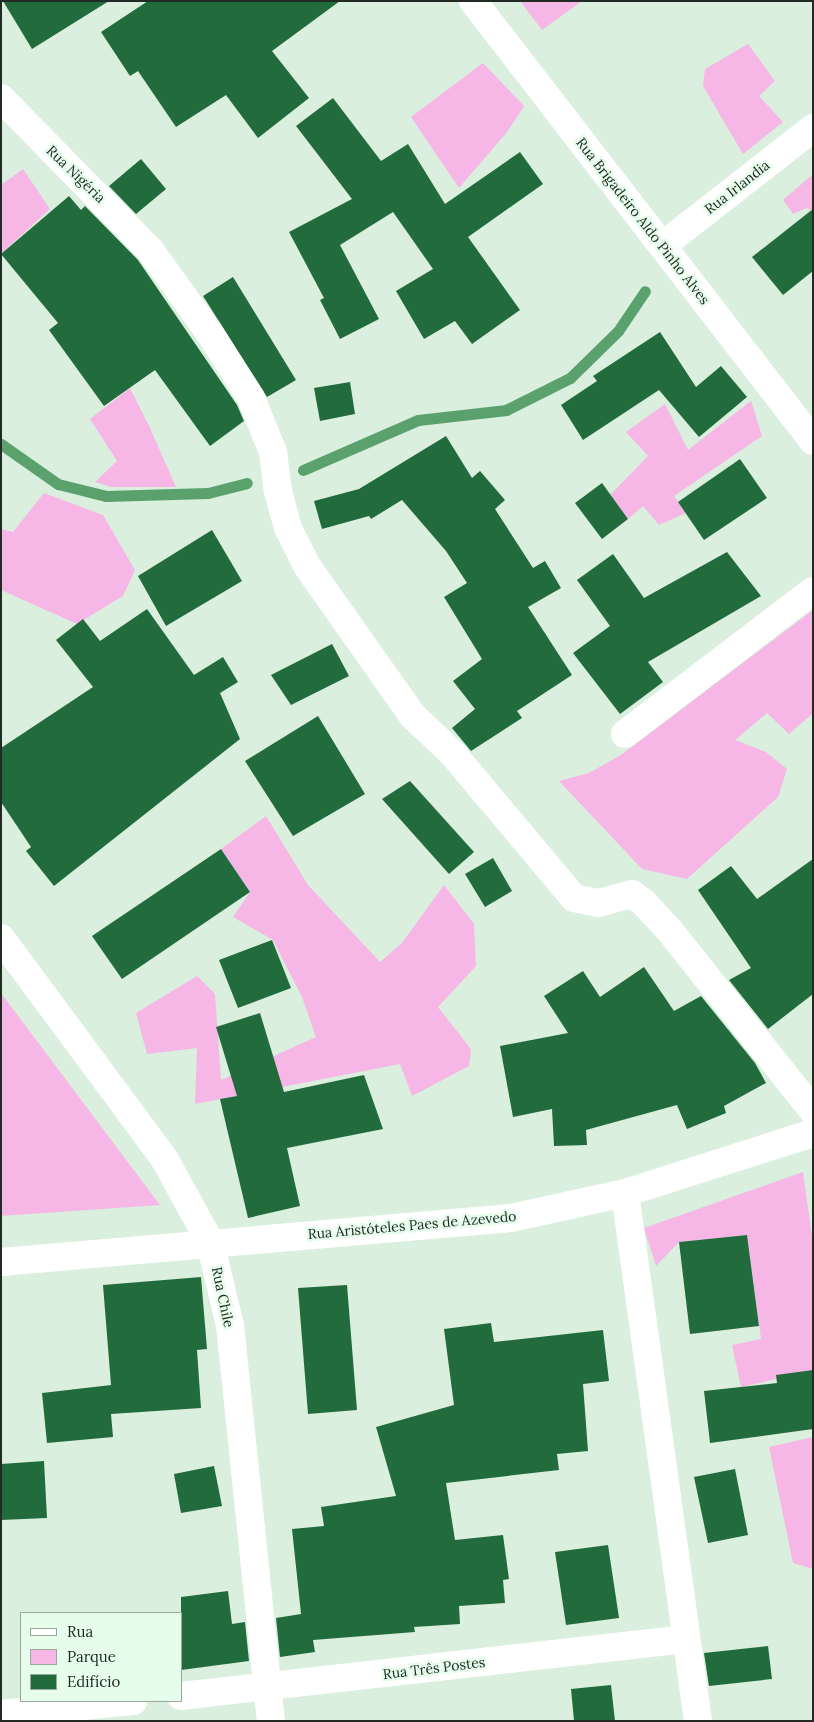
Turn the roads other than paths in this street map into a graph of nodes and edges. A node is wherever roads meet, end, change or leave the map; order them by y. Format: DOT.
graph roads {
  1 [pos="473,1"];
  2 [pos="1,98"];
  3 [pos="813,128"];
  4 [pos="662,246"];
  5 [pos="813,441"];
  6 [pos="813,591"];
  7 [pos="626,734"];
  8 [pos="1,938"];
  9 [pos="813,1111"];
  10 [pos="813,1133"];
  11 [pos="625,1193"];
  12 [pos="210,1242"];
  13 [pos="1,1262"];
  14 [pos="686,1639"];
  15 [pos="267,1688"];
  16 [pos="182,1696"];
  17 [pos="124,1702"];
  18 [pos="1,1714"];
  19 [pos="271,1721"];
  20 [pos="698,1721"];
  1 -- 4 [label="street, Rua Brigadeiro Aldo Pinho Alves"];
  2 -- 9 [label="street, Rua Nigéria"];
  3 -- 4 [label="street, Rua Irlandia"];
  4 -- 5 [label="street, Rua Brigadeiro Aldo Pinho Alves"];
  6 -- 7 [label="street"];
  8 -- 12 [label="street, Rua Chile"];
  10 -- 11 [label="street, Rua Aristóteles Paes de Azevedo"];
  11 -- 12 [label="street, Rua Aristóteles Paes de Azevedo"];
  11 -- 14 [label="street"];
  12 -- 13 [label="street, Rua Aristóteles Paes de Azevedo"];
  12 -- 15 [label="street, Rua Chile"];
  14 -- 15 [label="street, Rua Três Postes"];
  14 -- 20 [label="street"];
  15 -- 16 [label="street, Rua Três Postes"];
  15 -- 19 [label="street, Rua Chile"];
  17 -- 18 [label="street"];
}
